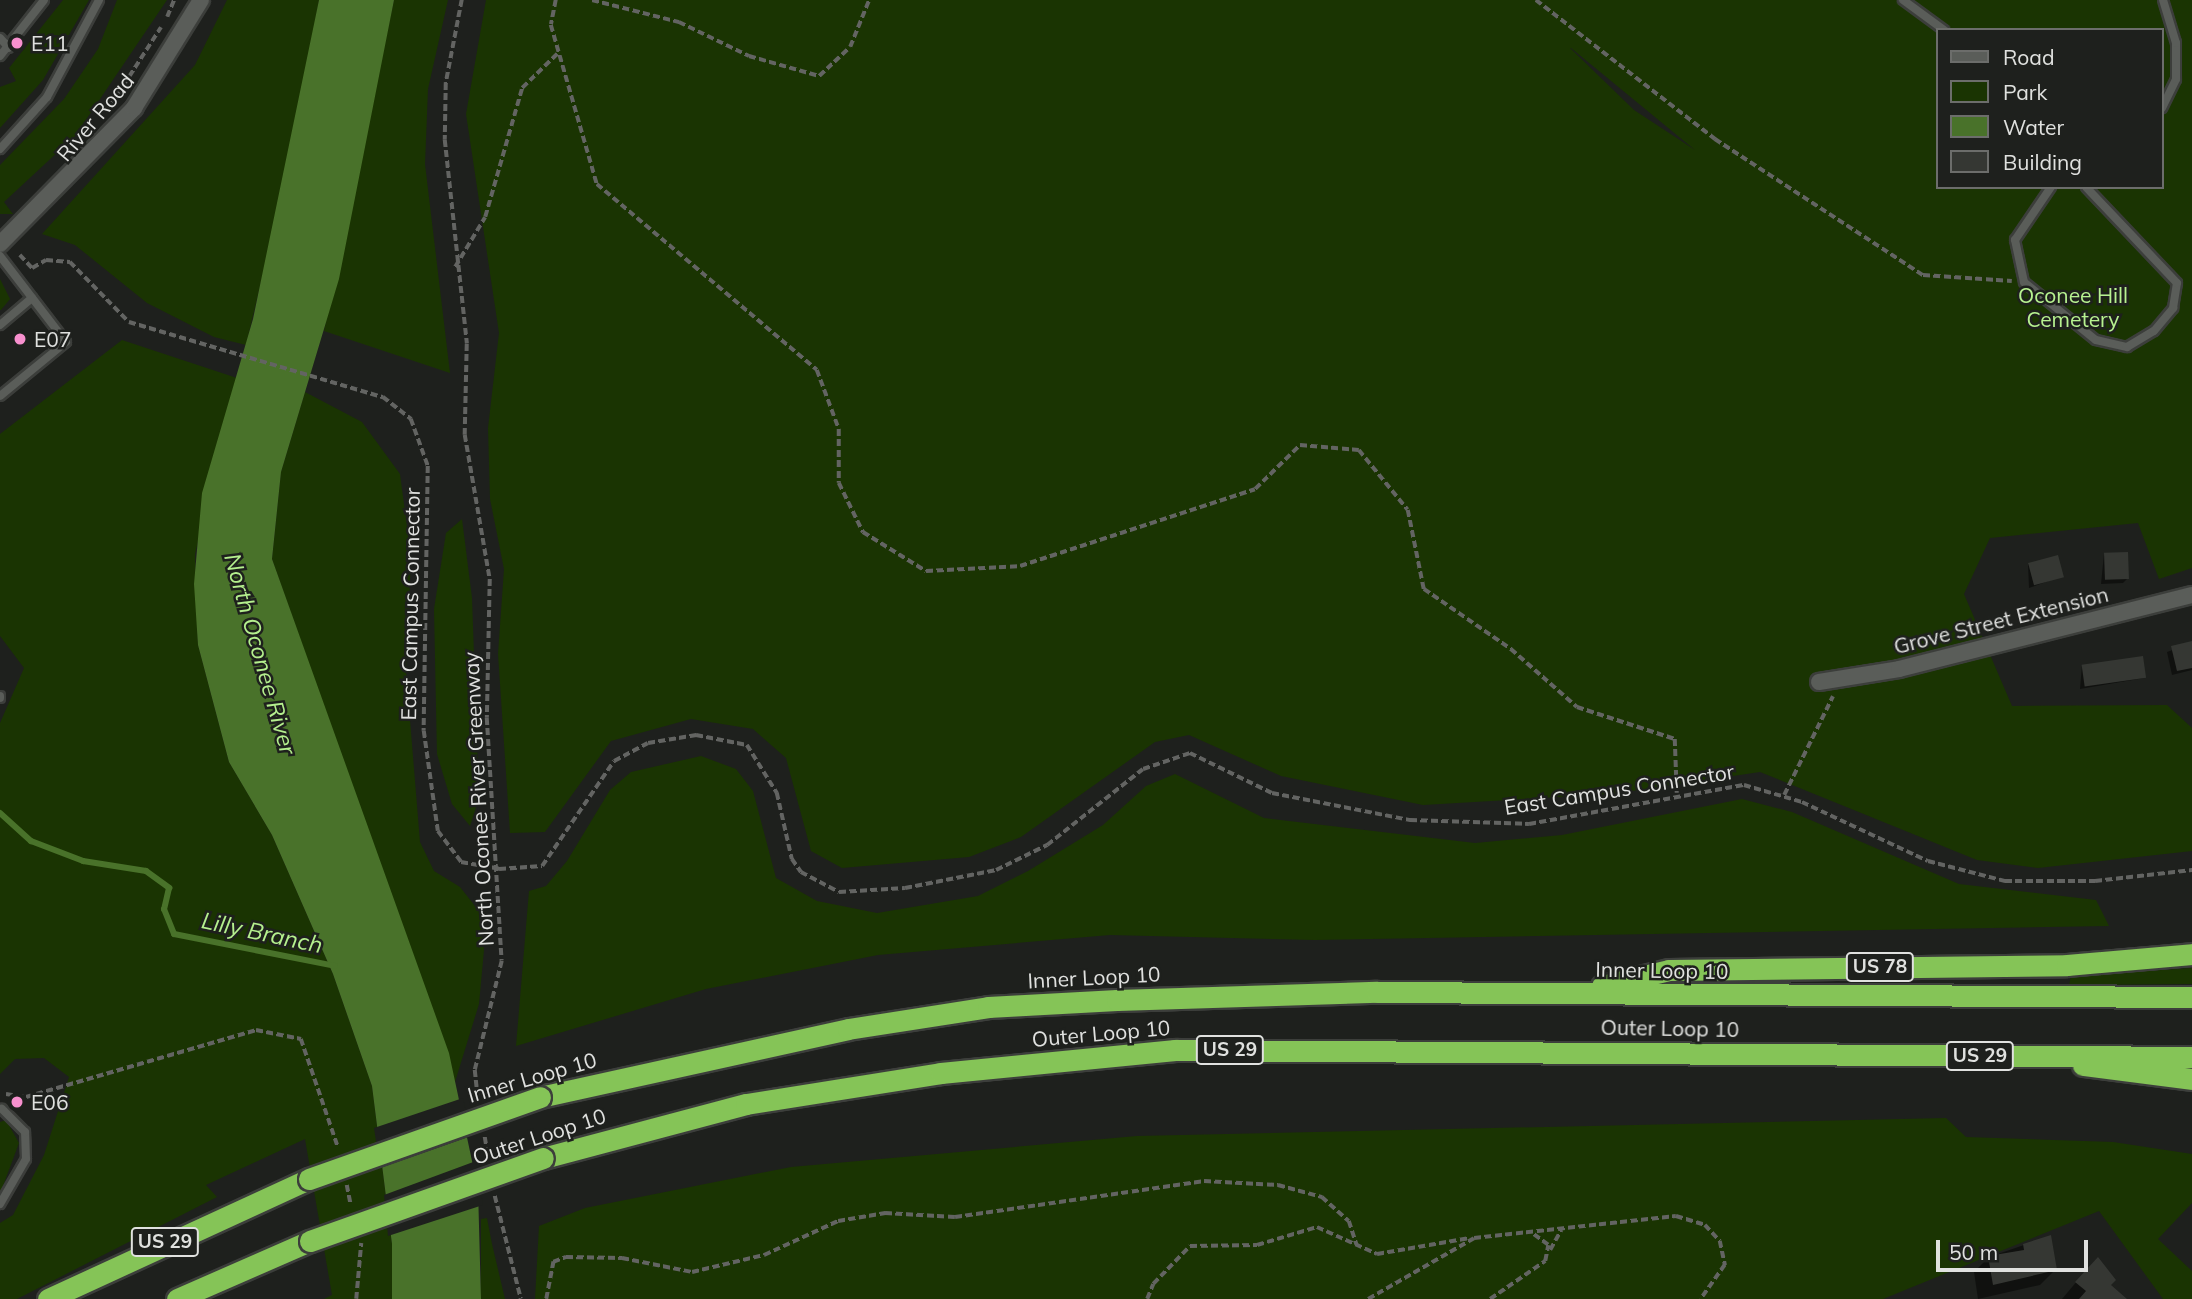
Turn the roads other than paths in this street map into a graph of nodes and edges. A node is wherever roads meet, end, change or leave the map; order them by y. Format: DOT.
graph roads {
  1 [pos="44,0"];
  2 [pos="99,0"];
  3 [pos="201,0"];
  4 [pos="1903,0"];
  5 [pos="1916,0"];
  6 [pos="2163,0"];
  7 [pos="1924,14"];
  8 [pos="1942,28"];
  9 [pos="0,38"];
  10 [pos="9,48"];
  11 [pos="0,56"];
  12 [pos="2164,104"];
  13 [pos="0,149"];
  14 [pos="2050,189"];
  15 [pos="2088,189"];
  16 [pos="0,244"];
  17 [pos="0,256"];
  18 [pos="32,298"];
  19 [pos="0,325"];
  20 [pos="0,397"];
  21 [pos="2192,594"];
  22 [pos="1819,682"];
  23 [pos="2192,954"];
  24 [pos="1570,993"];
  25 [pos="2192,997"];
  26 [pos="2058,1057"];
  27 [pos="2192,1057"];
  28 [pos="2192,1079"];
  29 [pos="1,1109"];
  30 [pos="0,1204"];
  31 [pos="48,1299"];
  32 [pos="177,1299"];
  1 -- 10 [label="lane"];
  2 -- 13 [label="lane"];
  3 -- 16 [label="street, River Road"];
  4 -- 7 [label="lane"];
  5 -- 7 [label="lane"];
  6 -- 12 [label="lane"];
  7 -- 8 [label="lane"];
  9 -- 10 [label="lane"];
  10 -- 11 [label="lane"];
  14 -- 15 [label="lane"];
  17 -- 18 [label="lane"];
  18 -- 19 [label="lane"];
  18 -- 20 [label="lane"];
  21 -- 22 [label="street, Grove Street Extension"];
  23 -- 24 [label="highway, US 78"];
  24 -- 25 [label="highway, Inner Loop 10 / US 29"];
  24 -- 31 [label="highway, Inner Loop 10 / US 29, bridge"];
  26 -- 27 [label="highway, Outer Loop 10 / US 29"];
  26 -- 28 [label="highway"];
  26 -- 32 [label="highway, Outer Loop 10 / US 29, bridge"];
  29 -- 30 [label="lane"];
}
